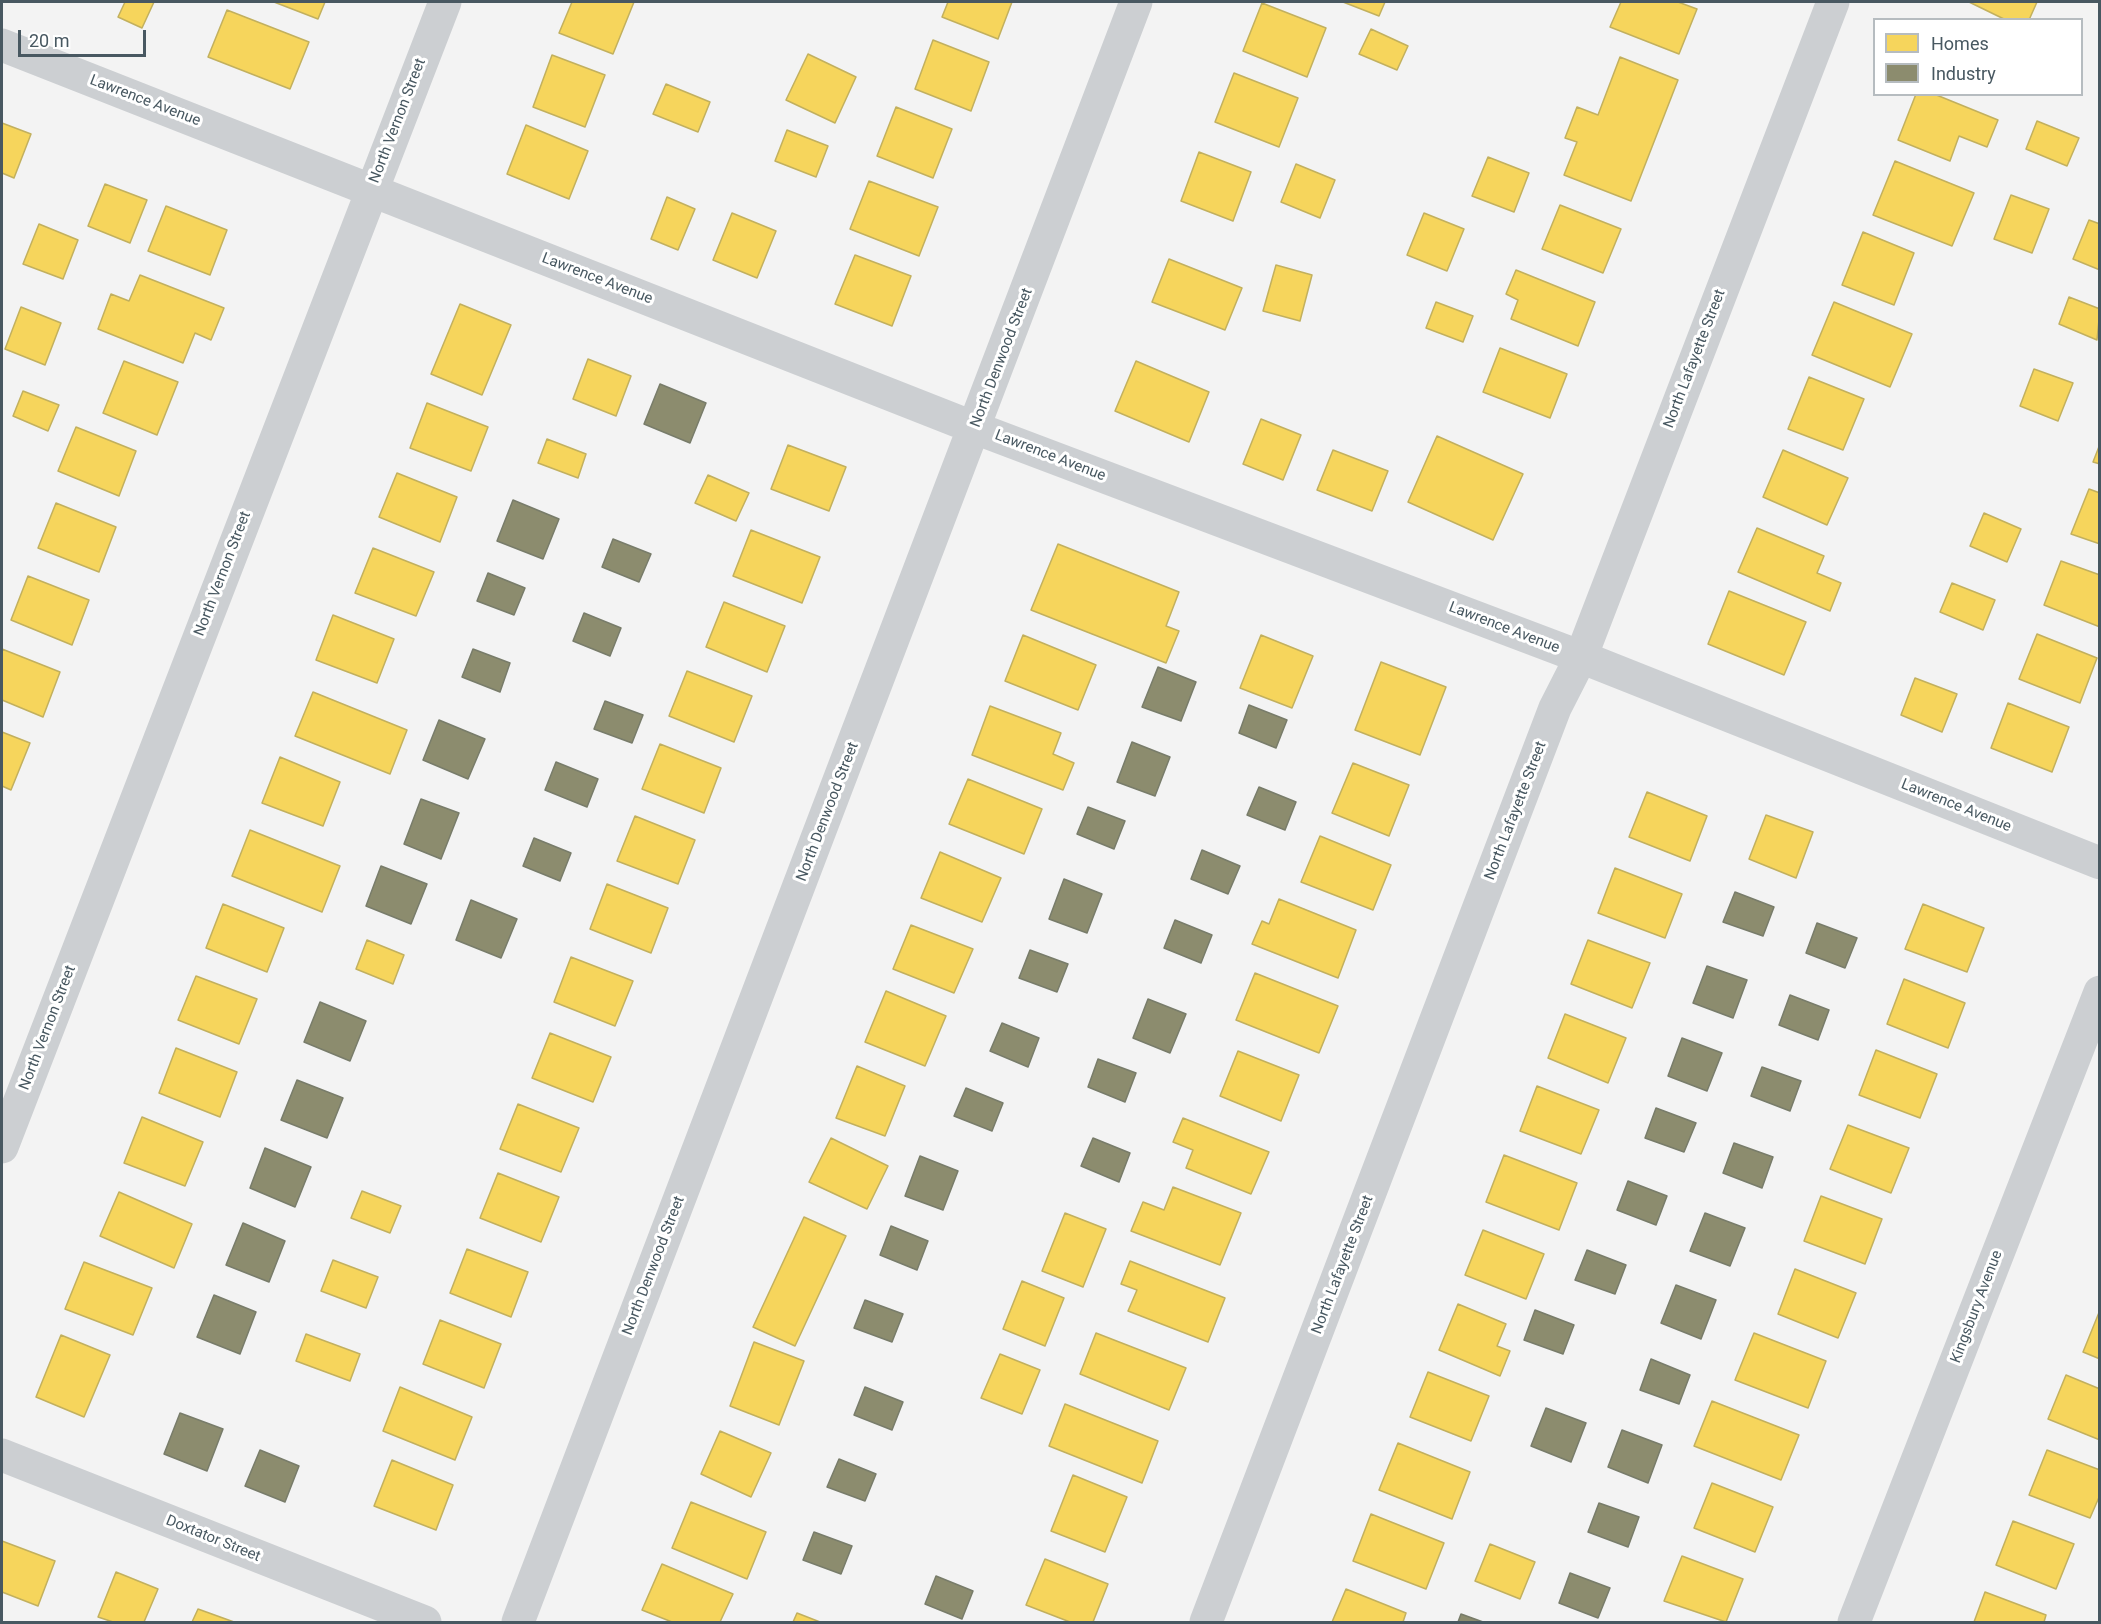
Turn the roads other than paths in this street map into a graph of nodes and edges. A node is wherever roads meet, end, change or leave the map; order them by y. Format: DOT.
graph roads {
  1 [pos="446,2"];
  2 [pos="1137,2"];
  3 [pos="1833,2"];
  4 [pos="2,45"];
  5 [pos="371,190"];
  6 [pos="975,428"];
  7 [pos="1581,657"];
  8 [pos="2100,863"];
  9 [pos="2100,992"];
  10 [pos="2,1148"];
  11 [pos="2,1455"];
  12 [pos="426,1623"];
  13 [pos="518,1623"];
  14 [pos="1206,1623"];
  15 [pos="1854,1623"];
  1 -- 5 [label="street, North Vernon Street"];
  2 -- 6 [label="street, North Denwood Street"];
  3 -- 7 [label="street, North Lafayette Street"];
  4 -- 5 [label="street, Lawrence Avenue"];
  5 -- 6 [label="street, Lawrence Avenue"];
  5 -- 10 [label="street, North Vernon Street"];
  6 -- 7 [label="street, Lawrence Avenue"];
  6 -- 13 [label="street, North Denwood Street"];
  7 -- 8 [label="street, Lawrence Avenue"];
  7 -- 14 [label="street, North Lafayette Street"];
  9 -- 15 [label="street, Kingsbury Avenue"];
  11 -- 12 [label="street, Doxtator Street"];
}
